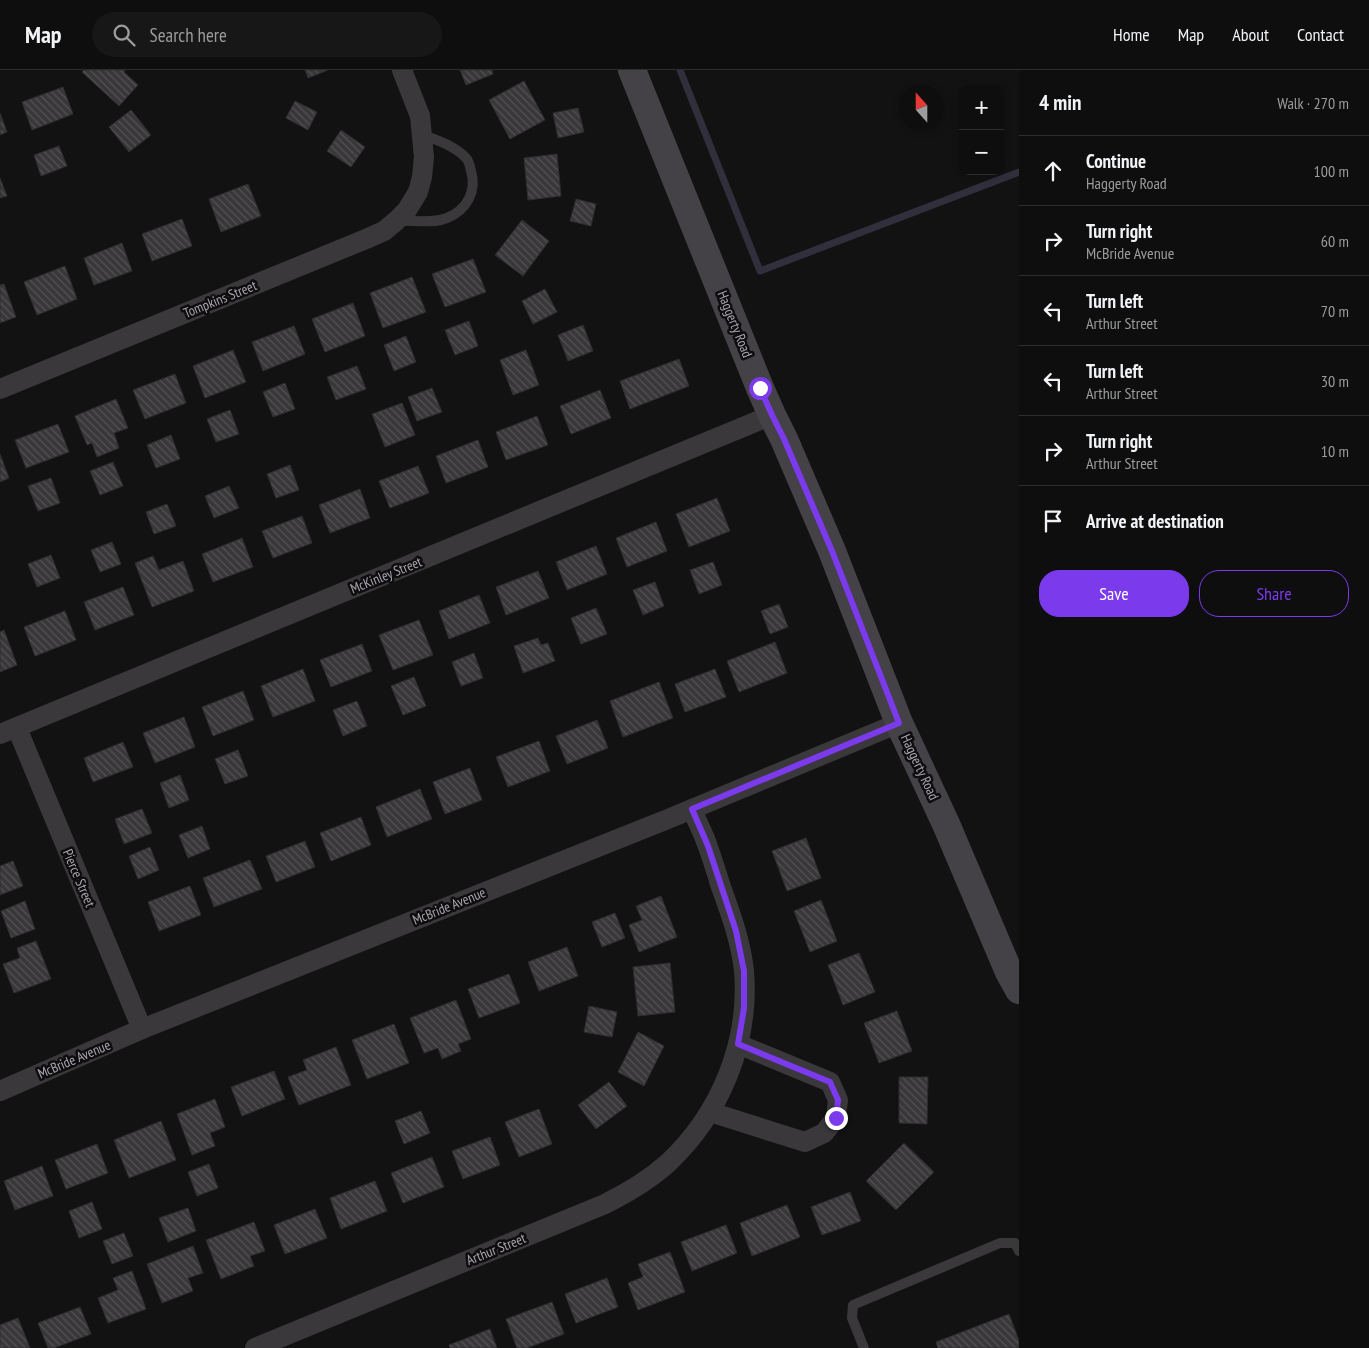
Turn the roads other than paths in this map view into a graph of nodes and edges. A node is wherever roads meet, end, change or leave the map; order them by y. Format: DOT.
graph roads {
  1 [pos="402,70"];
  2 [pos="632,70"];
  3 [pos="421,134"];
  4 [pos="396,221"];
  5 [pos="0,389"];
  6 [pos="772,415"];
  7 [pos="899,723"];
  8 [pos="8,731"];
  9 [pos="692,809"];
  10 [pos="1019,990"];
  11 [pos="142,1029"];
  12 [pos="738,1044"];
  13 [pos="0,1091"];
  14 [pos="710,1112"];
  15 [pos="1019,1251"];
  16 [pos="255,1348"];
  17 [pos="864,1348"];
  1 -- 3 [label="street, Tompkins Street"];
  2 -- 6 [label="main road, Haggerty Road"];
  3 -- 4 [label="street, Tompkins Street"];
  3 -- 4 [label="lane"];
  4 -- 5 [label="street, Tompkins Street"];
  6 -- 7 [label="main road, Haggerty Road"];
  6 -- 8 [label="street, McKinley Street"];
  7 -- 9 [label="street, McBride Avenue"];
  7 -- 10 [label="main road, Haggerty Road"];
  8 -- 11 [label="street, Pierce Street"];
  9 -- 11 [label="street, McBride Avenue"];
  9 -- 12 [label="street, Arthur Street"];
  11 -- 13 [label="street, McBride Avenue"];
  12 -- 14 [label="street, Arthur Street"];
  12 -- 14 [label="street"];
  14 -- 16 [label="street, Arthur Street"];
  15 -- 17 [label="lane"];
}
